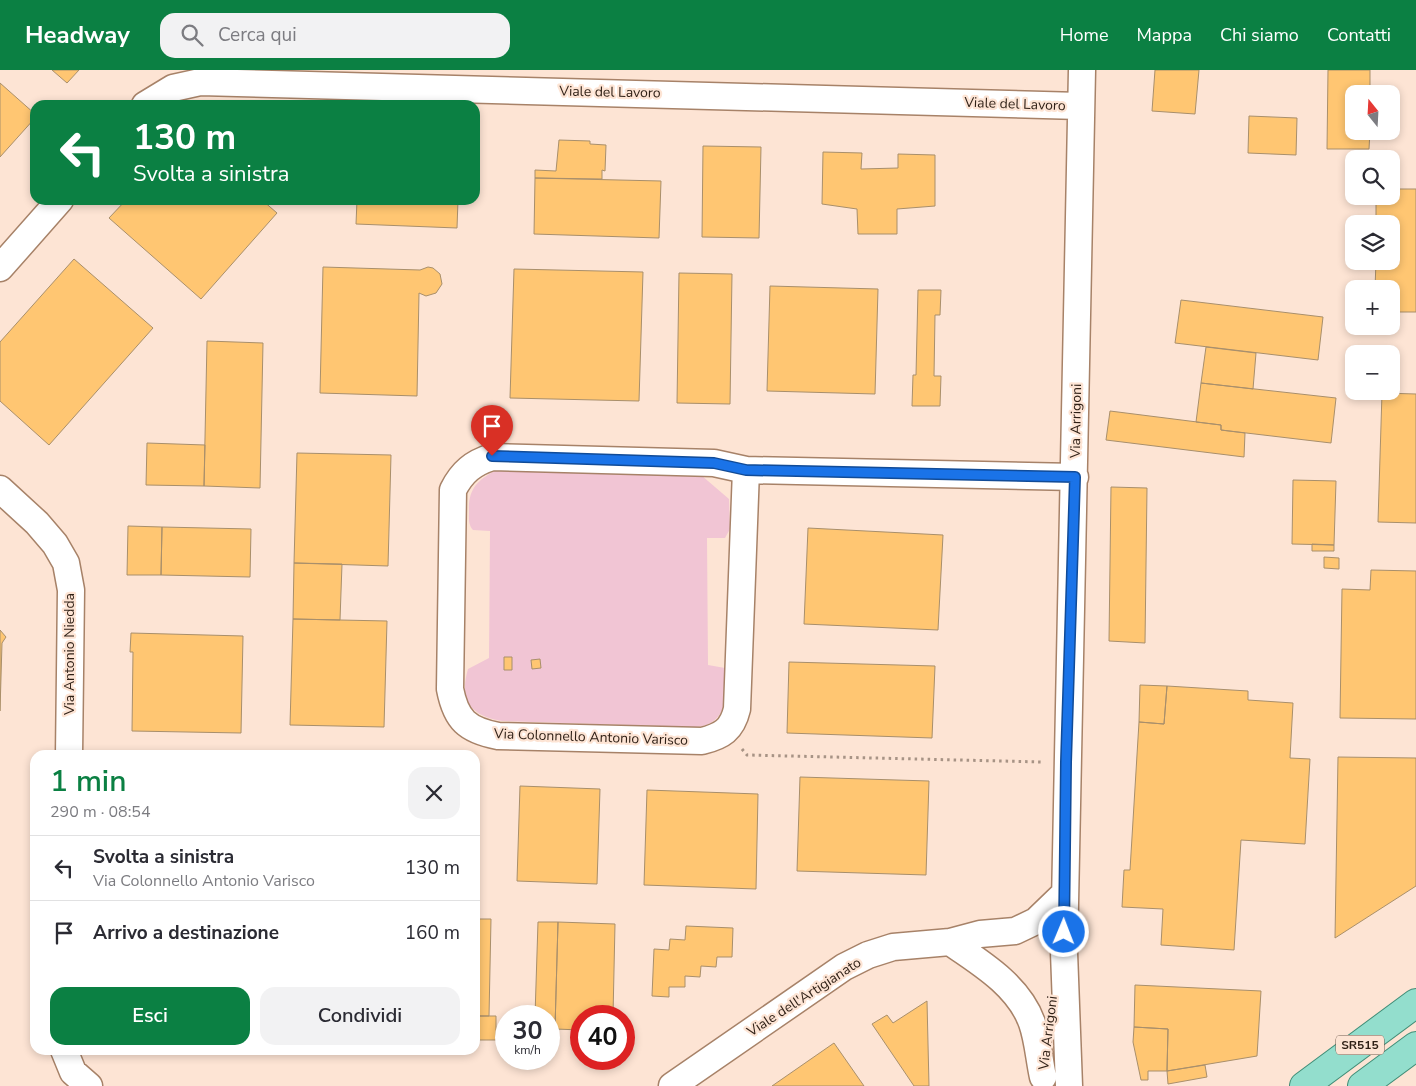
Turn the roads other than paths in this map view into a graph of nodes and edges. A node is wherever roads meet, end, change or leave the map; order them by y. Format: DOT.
graph roads {
  1 [pos="1082,70"];
  2 [pos="153,100"];
  3 [pos="1080,106"];
  4 [pos="56,205"];
  5 [pos="0,268"];
  6 [pos="746,470"];
  7 [pos="1075,477"];
  8 [pos="0,489"];
  9 [pos="69,750"];
  10 [pos="1065,893"];
  11 [pos="950,942"];
  12 [pos="1064,952"];
  13 [pos="1416,1003"];
  14 [pos="1416,1046"];
  15 [pos="66,1055"];
  16 [pos="1043,1081"];
  17 [pos="89,1086"];
  18 [pos="672,1086"];
  19 [pos="1069,1086"];
  20 [pos="1304,1086"];
  21 [pos="1362,1086"];
  1 -- 3 [label="street, Via Arrigoni"];
  2 -- 3 [label="street, Viale del Lavoro"];
  3 -- 7 [label="street, Via Arrigoni"];
  4 -- 5 [label="street"];
  6 -- 6 [label="street, Via Colonnello Antonio Varisco"];
  6 -- 7 [label="street, Via Colonnello Antonio Varisco"];
  7 -- 10 [label="street, Via Arrigoni"];
  8 -- 9 [label="street, Via Antonio Niedda"];
  10 -- 11 [label="street, Viale dell'Artigianato"];
  10 -- 12 [label="street, Via Arrigoni"];
  11 -- 16 [label="street"];
  11 -- 18 [label="street, Viale dell'Artigianato"];
  12 -- 16 [label="street, Via Arrigoni"];
  12 -- 19 [label="street, Via Arrigoni"];
  13 -- 20 [label="main road, SR515"];
  14 -- 21 [label="main road, SR515"];
  15 -- 17 [label="street"];
}
